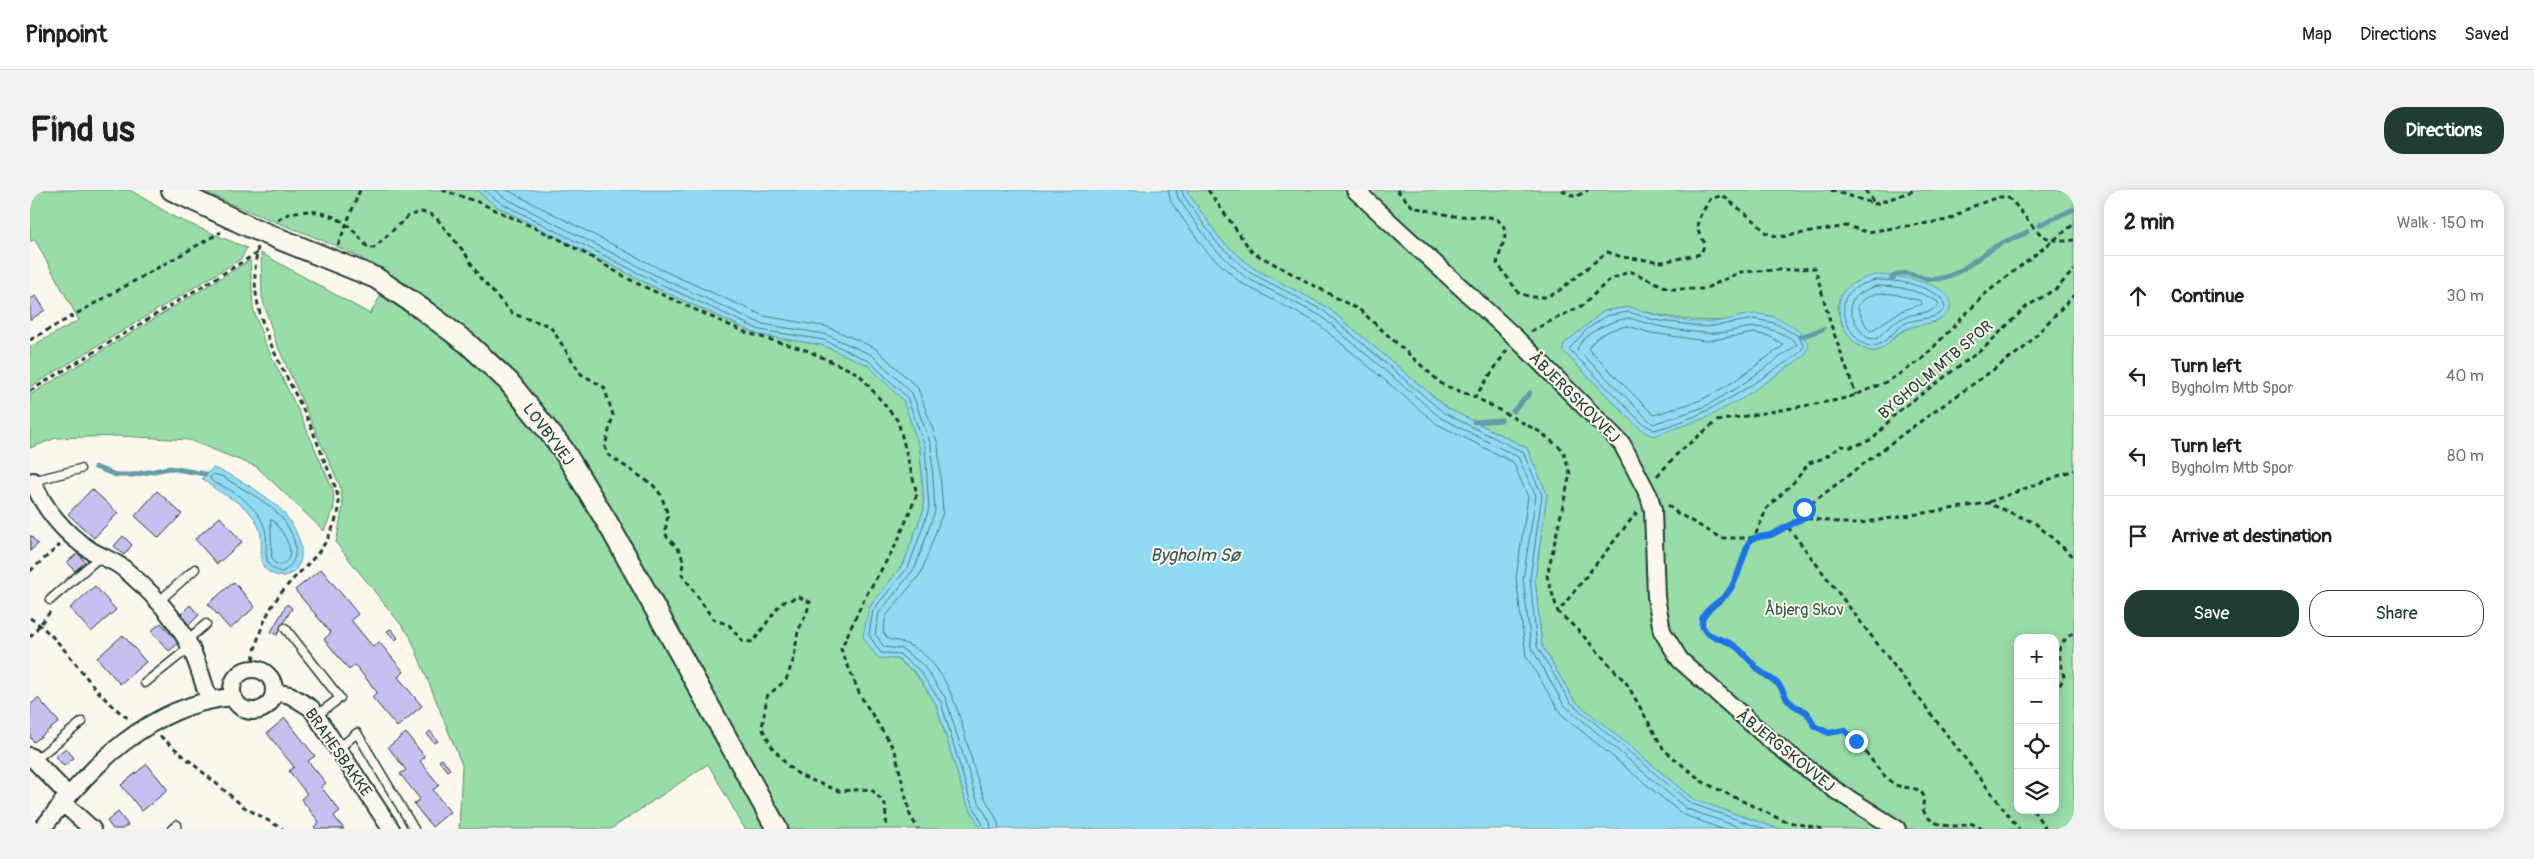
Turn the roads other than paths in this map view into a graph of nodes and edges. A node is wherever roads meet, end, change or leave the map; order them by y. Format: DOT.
graph roads {
  1 [pos="172,190"];
  2 [pos="1355,190"];
  3 [pos="80,469"];
  4 [pos="31,481"];
  5 [pos="102,556"];
  6 [pos="195,569"];
  7 [pos="50,600"];
  8 [pos="158,602"];
  9 [pos="206,624"];
  10 [pos="285,628"];
  11 [pos="188,644"];
  12 [pos="145,683"];
  13 [pos="274,692"];
  14 [pos="232,697"];
  15 [pos="209,699"];
  16 [pos="317,715"];
  17 [pos="82,722"];
  18 [pos="338,749"];
  19 [pos="32,758"];
  20 [pos="65,798"];
  21 [pos="42,829"];
  22 [pos="92,829"];
  23 [pos="391,829"];
  24 [pos="414,829"];
  25 [pos="777,829"];
  26 [pos="1897,829"];
  1 -- 25 [label="street, LOVBYVEJ"];
  2 -- 26 [label="street, ÅBJERGSKOVVEJ"];
  3 -- 4 [label="lane"];
  4 -- 5 [label="street"];
  5 -- 7 [label="lane"];
  5 -- 8 [label="street"];
  6 -- 8 [label="lane"];
  8 -- 11 [label="street"];
  9 -- 11 [label="lane"];
  10 -- 16 [label="lane"];
  11 -- 12 [label="lane"];
  11 -- 15 [label="street"];
  13 -- 14 [label="street"];
  13 -- 14 [label="street"];
  13 -- 16 [label="street, BRAHESBAKKE"];
  14 -- 15 [label="street"];
  15 -- 20 [label="street"];
  16 -- 18 [label="street, BRAHESBAKKE"];
  17 -- 19 [label="lane"];
  18 -- 23 [label="street, BRAHESBAKKE"];
  18 -- 24 [label="lane"];
  19 -- 20 [label="street"];
  20 -- 21 [label="street"];
  20 -- 22 [label="street"];
}
